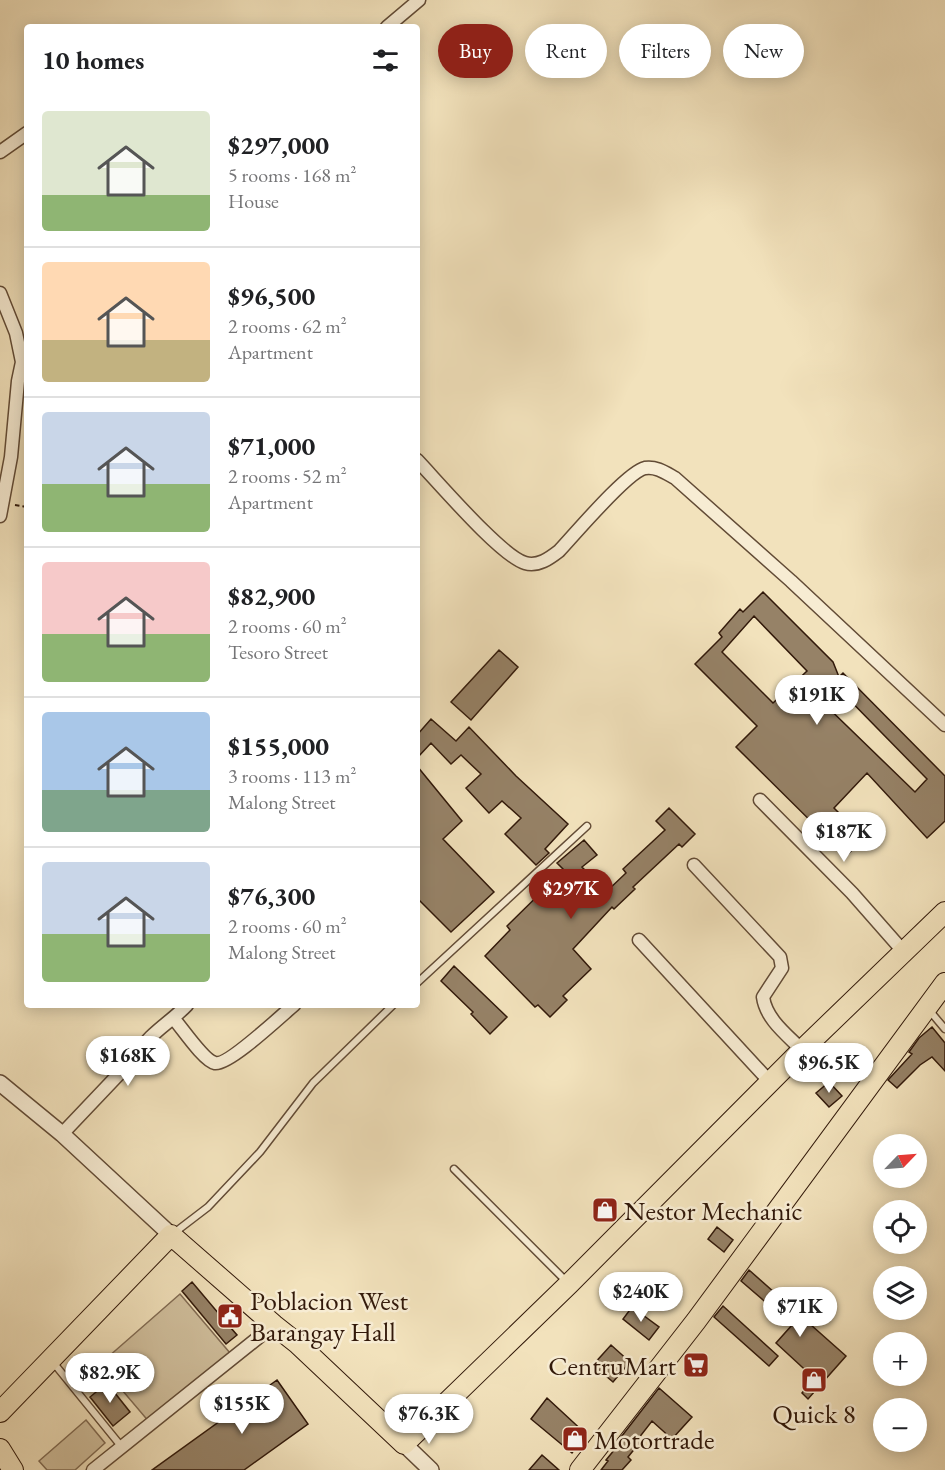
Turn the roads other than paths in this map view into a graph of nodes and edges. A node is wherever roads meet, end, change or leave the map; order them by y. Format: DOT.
graph roads {
  1 [pos="420,0"];
  2 [pos="391,24"];
  3 [pos="24,135"];
  4 [pos="0,152"];
  5 [pos="0,293"];
  6 [pos="24,358"];
  7 [pos="24,364"];
  8 [pos="420,463"];
  9 [pos="0,516"];
  10 [pos="945,726"];
  11 [pos="760,800"];
  12 [pos="587,826"];
  13 [pos="694,865"];
  14 [pos="945,912"];
  15 [pos="639,940"];
  16 [pos="903,951"];
  17 [pos="420,980"];
  18 [pos="945,983"];
  19 [pos="184,1008"];
  20 [pos="291,1008"];
  21 [pos="390,1008"];
  22 [pos="927,1008"];
  23 [pos="174,1019"];
  24 [pos="945,1029"];
  25 [pos="801,1050"];
  26 [pos="770,1082"];
  27 [pos="0,1083"];
  28 [pos="62,1134"];
  29 [pos="454,1169"];
  30 [pos="171,1235"];
  31 [pos="569,1284"];
  32 [pos="274,1325"];
  33 [pos="51,1361"];
  34 [pos="0,1412"];
  35 [pos="404,1444"];
  36 [pos="121,1446"];
  37 [pos="0,1449"];
  38 [pos="107,1465"];
  39 [pos="13,1470"];
  40 [pos="93,1470"];
  41 [pos="431,1470"];
  42 [pos="580,1470"];
  1 -- 2 [label="street"];
  3 -- 4 [label="street"];
  5 -- 6 [label="street"];
  7 -- 9 [label="street"];
  8 -- 10 [label="street"];
  11 -- 16 [label="street"];
  12 -- 17 [label="lane"];
  13 -- 25 [label="street"];
  14 -- 16 [label="main road"];
  15 -- 26 [label="street"];
  16 -- 25 [label="main road"];
  18 -- 22 [label="main road"];
  19 -- 23 [label="street"];
  20 -- 23 [label="street"];
  21 -- 30 [label="lane"];
  22 -- 24 [label="lane"];
  22 -- 42 [label="main road"];
  23 -- 28 [label="street"];
  25 -- 26 [label="main road"];
  26 -- 31 [label="main road"];
  27 -- 28 [label="street"];
  28 -- 30 [label="street"];
  29 -- 31 [label="lane"];
  30 -- 32 [label="main road"];
  30 -- 33 [label="main road"];
  31 -- 35 [label="main road"];
  32 -- 35 [label="main road"];
  32 -- 36 [label="street"];
  33 -- 34 [label="main road"];
  33 -- 36 [label="lane"];
  35 -- 41 [label="street"];
  36 -- 38 [label="street"];
  37 -- 39 [label="main road"];
  38 -- 40 [label="street"];
}
